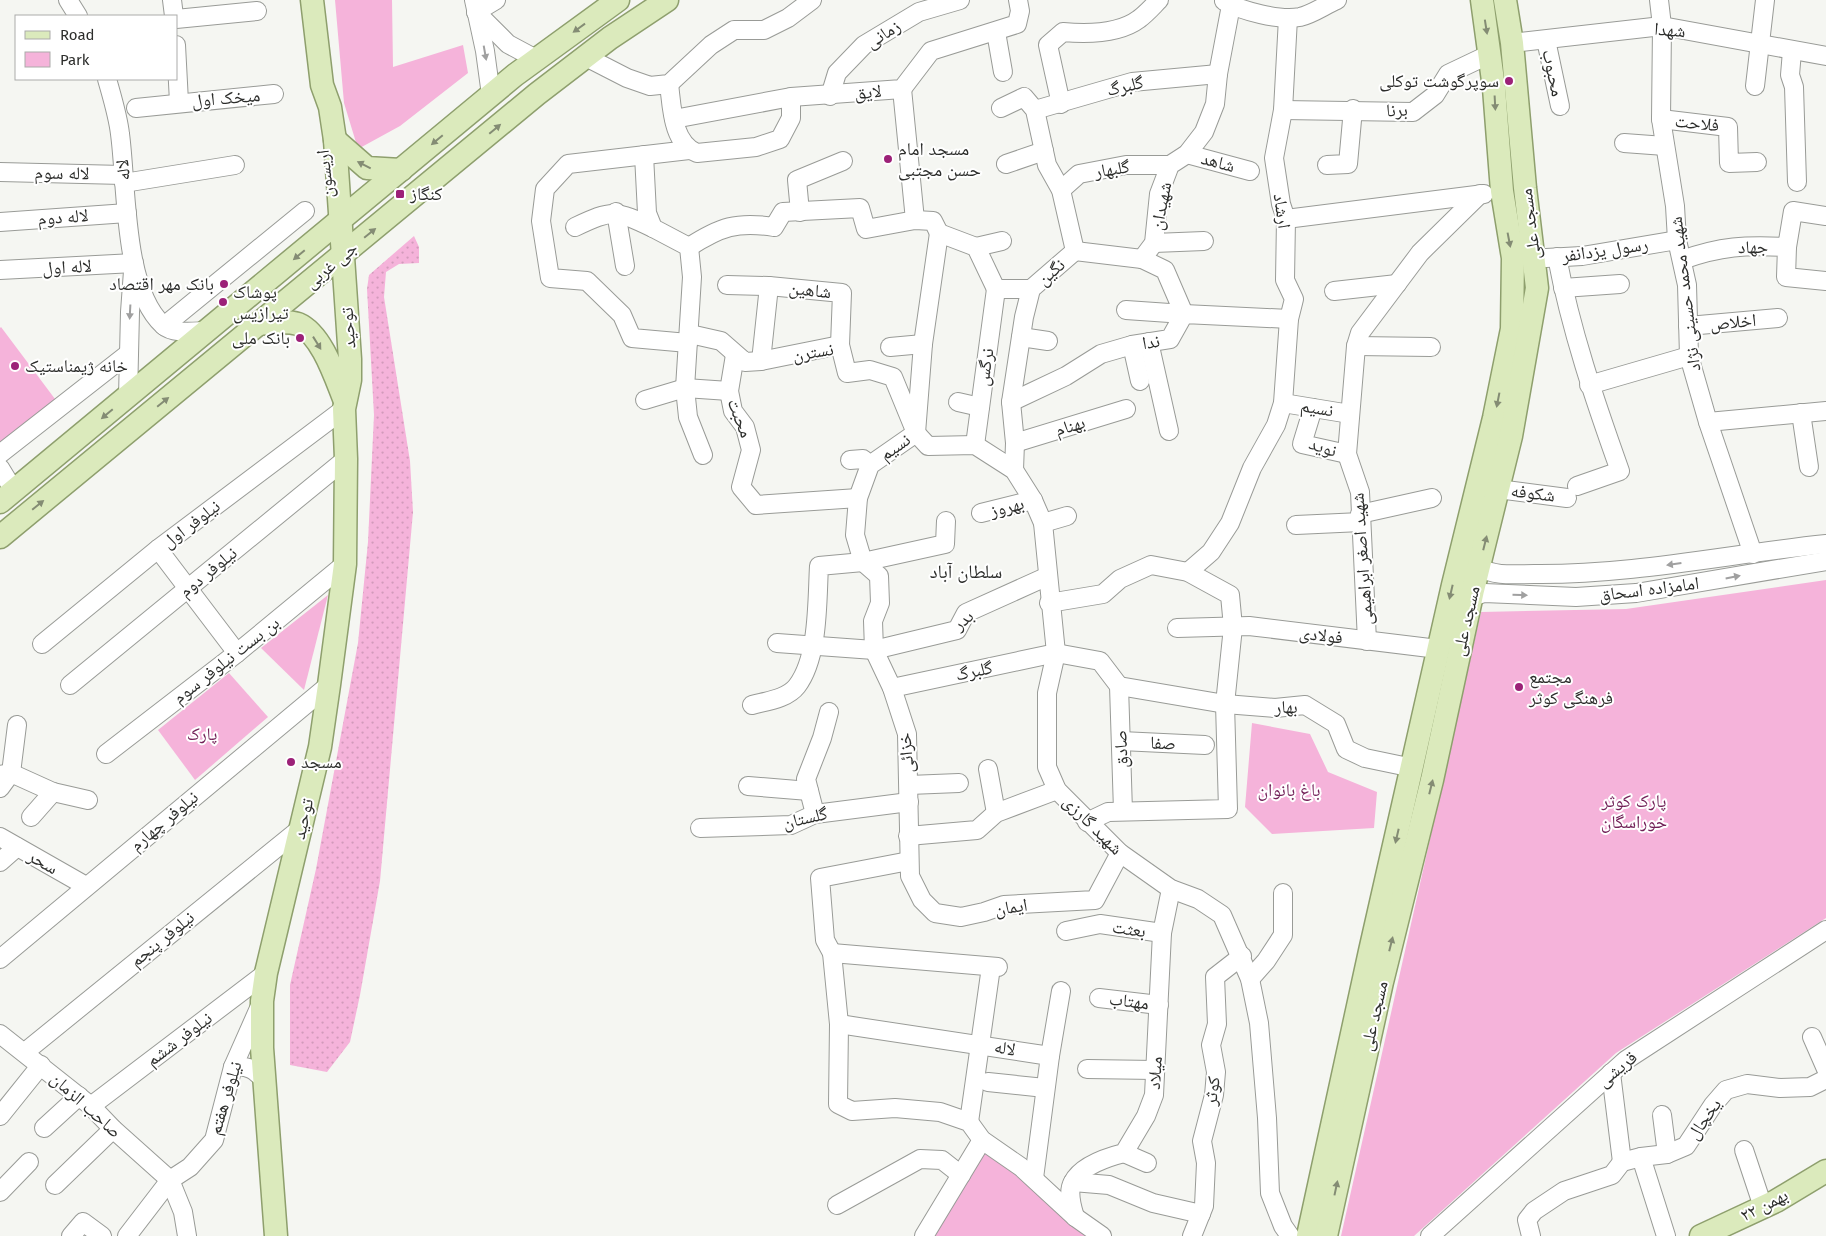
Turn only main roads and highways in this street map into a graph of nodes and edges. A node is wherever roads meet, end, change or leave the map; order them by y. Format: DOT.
graph roads {
  1 [pos="312,0"];
  2 [pos="618,0"];
  3 [pos="668,0"];
  4 [pos="1482,0"];
  5 [pos="1505,0"];
  6 [pos="322,85"];
  7 [pos="334,140"];
  8 [pos="1522,151"];
  9 [pos="1498,153"];
  10 [pos="401,170"];
  11 [pos="336,223"];
  12 [pos="338,259"];
  13 [pos="259,324"];
  14 [pos="344,405"];
  15 [pos="7,497"];
  16 [pos="0,536"];
  17 [pos="1373,980"];
  18 [pos="1826,1171"];
  19 [pos="1826,1187"];
  20 [pos="276,1236"];
  21 [pos="1308,1236"];
  22 [pos="1326,1236"];
  23 [pos="1701,1236"];
  24 [pos="1733,1236"];
  1 -- 6 [label="main road, اریسون"];
  2 -- 10 [label="main road, جی غربی, one-way"];
  12 -- 3 [label="main road, جی غربی, one-way"];
  4 -- 9 [label="main road, مسجد علی, one-way"];
  5 -- 8 [label="main road, مسجد علی"];
  6 -- 7 [label="main road, اریسون"];
  6 -- 11 [label="main road, اریسون"];
  10 -- 7 [label="main road, one-way"];
  7 -- 11 [label="main road, اریسون"];
  8 -- 9 [label="main road"];
  17 -- 8 [label="main road, مسجد علی, one-way"];
  9 -- 17 [label="main road, مسجد علی, one-way"];
  10 -- 11 [label="main road, جی غربی"];
  11 -- 12 [label="main road, اریسون"];
  11 -- 15 [label="main road, جی غربی, one-way"];
  12 -- 13 [label="main road, جی غربی"];
  12 -- 14 [label="main road, توحید"];
  13 -- 14 [label="main road, one-way"];
  16 -- 13 [label="main road, جی غربی, one-way"];
  14 -- 20 [label="main road, توحید"];
  17 -- 21 [label="main road, مسجد علی"];
  22 -- 17 [label="main road, مسجد علی, one-way"];
  18 -- 23 [label="main road, ۲۲ بهمن"];
  19 -- 24 [label="main road, ۲۲ بهمن"];
}
